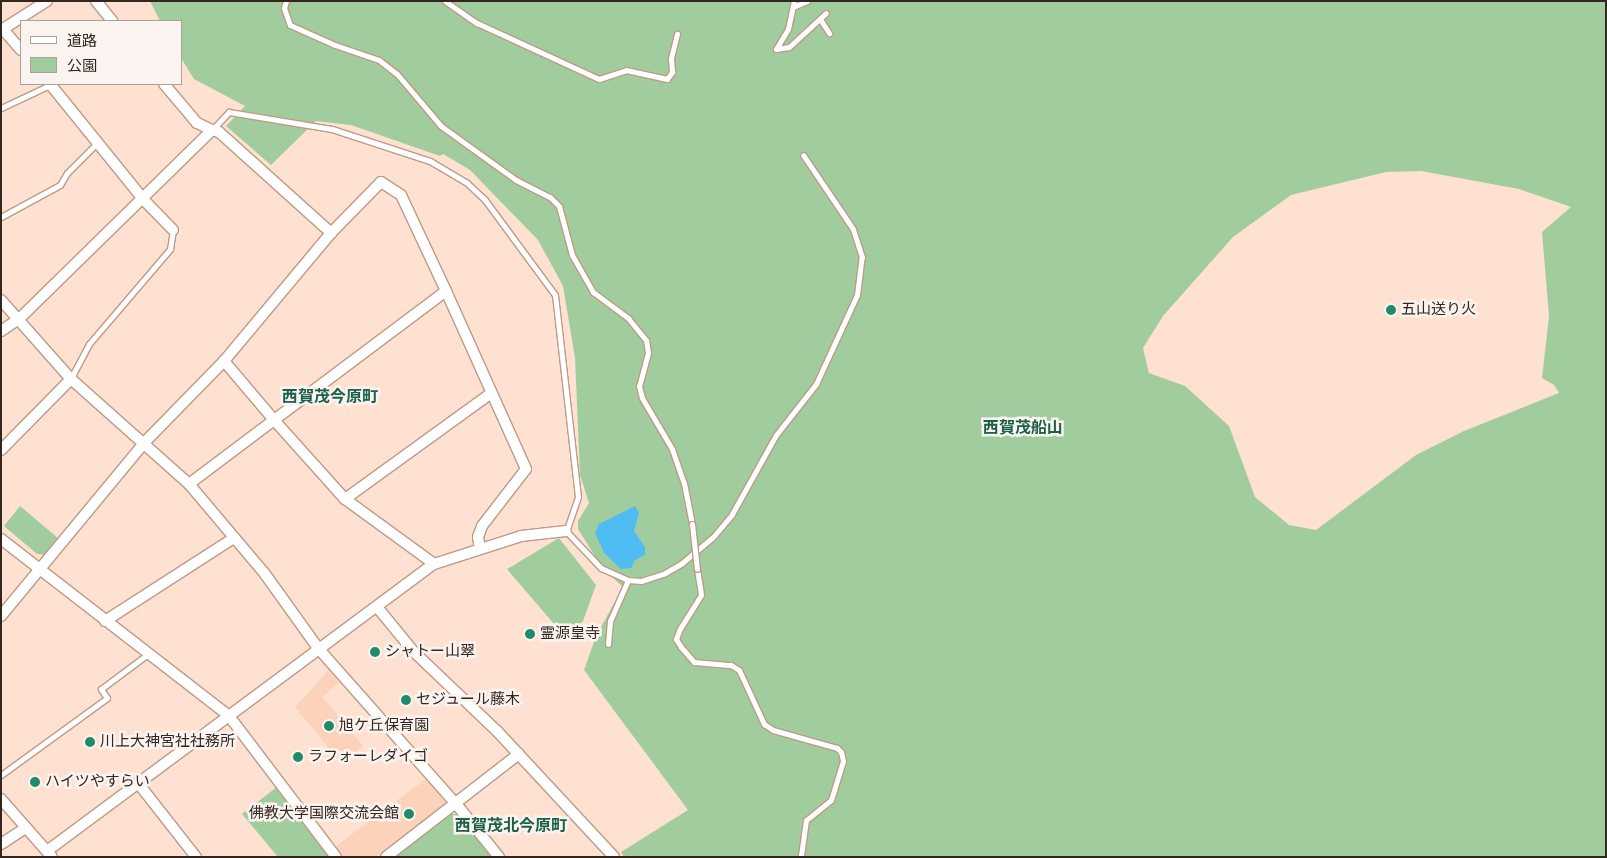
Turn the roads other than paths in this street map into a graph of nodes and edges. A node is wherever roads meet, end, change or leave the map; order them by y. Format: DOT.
graph roads {
  1 [pos="48,1"];
  2 [pos="96,1"];
  3 [pos="286,1"];
  4 [pos="445,1"];
  5 [pos="807,1"];
  6 [pos="793,4"];
  7 [pos="826,13"];
  8 [pos="820,19"];
  9 [pos="111,20"];
  10 [pos="829,33"];
  11 [pos="677,34"];
  12 [pos="20,49"];
  13 [pos="49,85"];
  14 [pos="52,85"];
  15 [pos="165,85"];
  16 [pos="1,108"];
  17 [pos="212,130"];
  18 [pos="96,144"];
  19 [pos="804,155"];
  20 [pos="143,199"];
  21 [pos="1,217"];
  22 [pos="174,230"];
  23 [pos="331,232"];
  24 [pos="446,291"];
  25 [pos="1,300"];
  26 [pos="19,318"];
  27 [pos="1,331"];
  28 [pos="224,361"];
  29 [pos="71,379"];
  30 [pos="490,394"];
  31 [pos="274,420"];
  32 [pos="145,442"];
  33 [pos="1,450"];
  34 [pos="189,484"];
  35 [pos="345,499"];
  36 [pos="566,530"];
  37 [pos="234,538"];
  38 [pos="1,539"];
  39 [pos="480,548"];
  40 [pos="434,564"];
  41 [pos="40,570"];
  42 [pos="628,580"];
  43 [pos="378,607"];
  44 [pos="1,616"];
  45 [pos="105,621"];
  46 [pos="608,644"];
  47 [pos="318,648"];
  48 [pos="148,654"];
  49 [pos="228,716"];
  50 [pos="520,754"];
  51 [pos="1,775"];
  52 [pos="138,783"];
  53 [pos="1,799"];
  54 [pos="457,805"];
  55 [pos="26,828"];
  56 [pos="1,844"];
  57 [pos="49,854"];
  58 [pos="196,857"];
  59 [pos="336,857"];
  60 [pos="386,857"];
  61 [pos="498,857"];
  62 [pos="614,857"];
  63 [pos="801,857"];
  1 -- 12 [label="street"];
  2 -- 9 [label="street"];
  3 -- 63 [label="lane, bridge"];
  4 -- 11 [label="lane"];
  5 -- 6 [label="lane"];
  6 -- 8 [label="lane"];
  7 -- 8 [label="lane"];
  8 -- 10 [label="lane"];
  13 -- 16 [label="lane"];
  14 -- 18 [label="street"];
  15 -- 17 [label="street"];
  17 -- 20 [label="street"];
  17 -- 23 [label="street"];
  17 -- 36 [label="lane"];
  18 -- 20 [label="street"];
  18 -- 21 [label="lane"];
  19 -- 42 [label="lane"];
  20 -- 22 [label="street"];
  20 -- 26 [label="street"];
  22 -- 29 [label="lane"];
  23 -- 24 [label="street"];
  23 -- 28 [label="street"];
  24 -- 30 [label="street"];
  24 -- 31 [label="street"];
  25 -- 26 [label="street"];
  26 -- 27 [label="street"];
  26 -- 29 [label="street"];
  28 -- 31 [label="street"];
  28 -- 32 [label="street"];
  29 -- 32 [label="street"];
  29 -- 33 [label="street"];
  30 -- 35 [label="street"];
  30 -- 39 [label="street"];
  31 -- 34 [label="street"];
  31 -- 35 [label="street"];
  32 -- 34 [label="street"];
  32 -- 41 [label="street"];
  34 -- 37 [label="street"];
  35 -- 40 [label="street"];
  36 -- 39 [label="street"];
  36 -- 42 [label="lane"];
  37 -- 45 [label="street"];
  37 -- 47 [label="street"];
  38 -- 41 [label="street"];
  39 -- 40 [label="street"];
  40 -- 43 [label="street"];
  41 -- 44 [label="street"];
  41 -- 45 [label="street"];
  42 -- 46 [label="lane"];
  43 -- 47 [label="street"];
  43 -- 50 [label="street"];
  45 -- 48 [label="street"];
  47 -- 49 [label="street"];
  47 -- 54 [label="street"];
  48 -- 49 [label="street"];
  48 -- 51 [label="lane"];
  49 -- 52 [label="street"];
  49 -- 59 [label="street"];
  50 -- 54 [label="street"];
  50 -- 62 [label="street"];
  52 -- 57 [label="street"];
  52 -- 58 [label="street"];
  53 -- 55 [label="street"];
  54 -- 60 [label="street"];
  54 -- 61 [label="street"];
  55 -- 56 [label="street"];
  55 -- 57 [label="street"];
}
